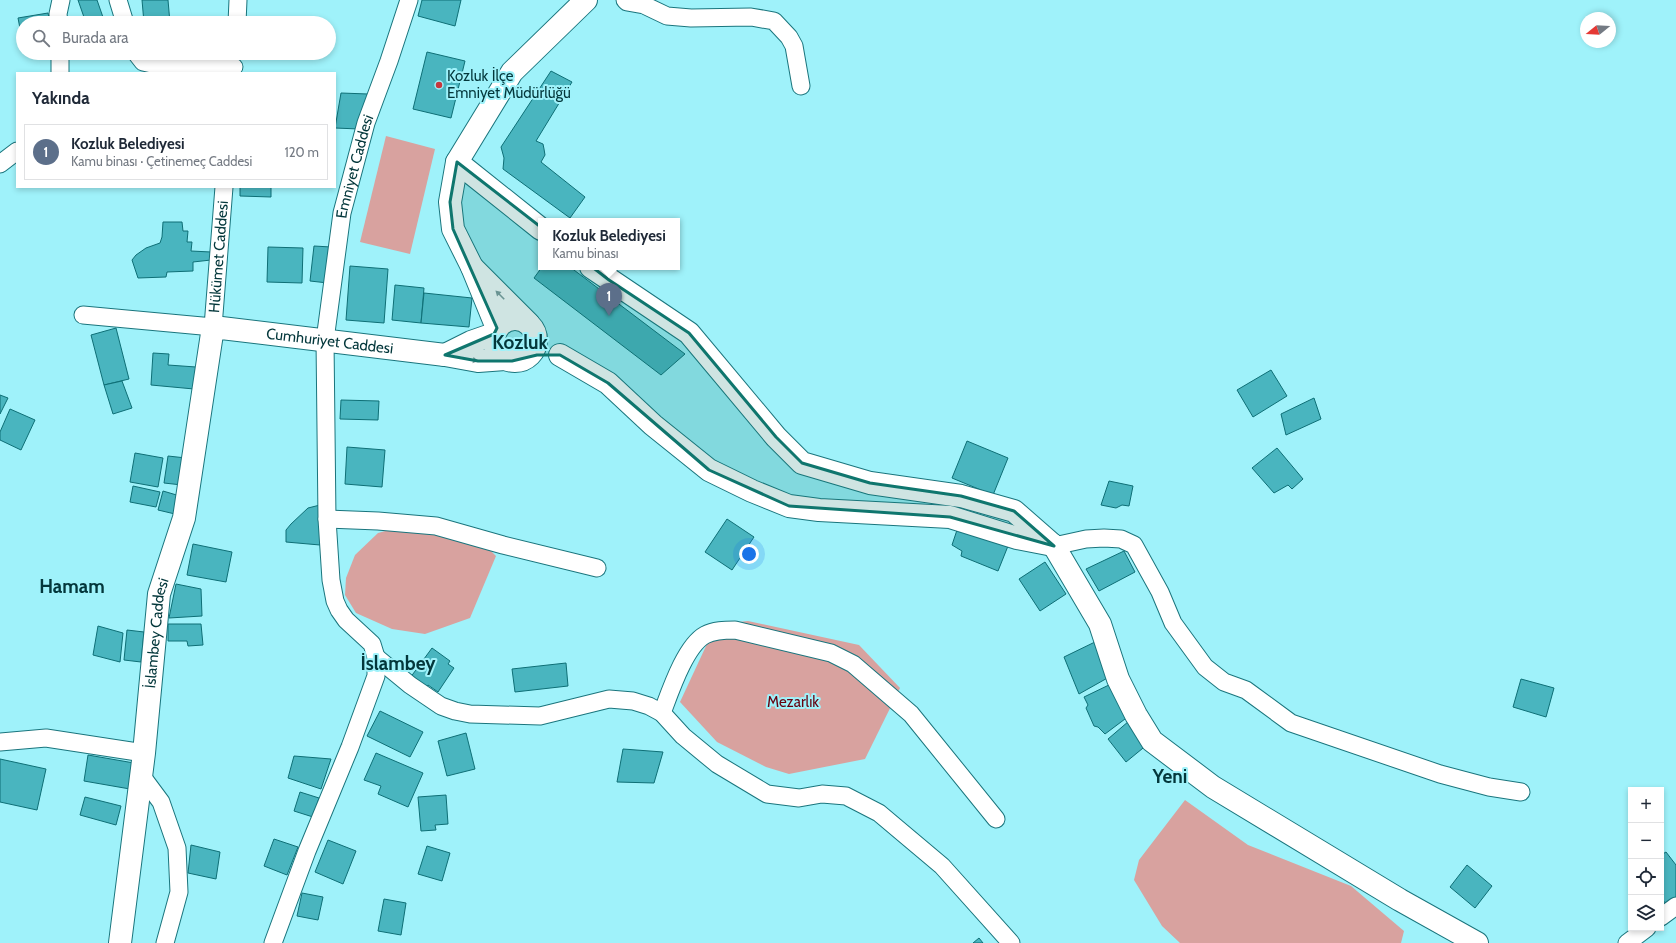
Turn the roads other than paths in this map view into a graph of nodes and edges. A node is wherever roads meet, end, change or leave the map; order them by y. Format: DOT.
graph roads {
  1 [pos="61,0"];
  2 [pos="118,0"];
  3 [pos="238,0"];
  4 [pos="409,0"];
  5 [pos="586,0"];
  6 [pos="625,0"];
  7 [pos="58,16"];
  8 [pos="123,16"];
  9 [pos="237,16"];
  10 [pos="60,60"];
  11 [pos="141,60"];
  12 [pos="234,64"];
  13 [pos="60,72"];
  14 [pos="801,86"];
  15 [pos="16,152"];
  16 [pos="457,162"];
  17 [pos="0,164"];
  18 [pos="224,188"];
  19 [pos="538,227"];
  20 [pos="472,267"];
  21 [pos="595,270"];
  22 [pos="83,315"];
  23 [pos="530,325"];
  24 [pos="213,327"];
  25 [pos="496,331"];
  26 [pos="325,340"];
  27 [pos="445,355"];
  28 [pos="560,355"];
  29 [pos="515,359"];
  30 [pos="327,519"];
  31 [pos="1054,546"];
  32 [pos="597,568"];
  33 [pos="376,656"];
  34 [pos="662,713"];
  35 [pos="0,742"];
  36 [pos="144,753"];
  37 [pos="141,775"];
  38 [pos="1521,792"];
  39 [pos="996,819"];
  40 [pos="1676,906"];
  41 [pos="1664,915"];
  42 [pos="1643,931"];
  43 [pos="120,943"];
  44 [pos="165,943"];
  45 [pos="273,943"];
  46 [pos="1011,943"];
  47 [pos="1477,943"];
  48 [pos="1627,943"];
  1 -- 7 [label="street"];
  2 -- 8 [label="street"];
  3 -- 9 [label="street"];
  4 -- 26 [label="street, Emniyet Caddesi"];
  5 -- 16 [label="street"];
  6 -- 14 [label="street"];
  10 -- 13 [label="street"];
  11 -- 12 [label="street"];
  15 -- 17 [label="street"];
  16 -- 19 [label="street"];
  16 -- 20 [label="street"];
  18 -- 24 [label="street, Hükümet Caddesi"];
  23 -- 20 [label="street, one-way"];
  20 -- 25 [label="street"];
  21 -- 31 [label="street"];
  22 -- 24 [label="street"];
  23 -- 25 [label="street"];
  23 -- 28 [label="street"];
  23 -- 29 [label="street"];
  24 -- 26 [label="street, Cumhuriyet Caddesi"];
  24 -- 36 [label="street, İslambey Caddesi"];
  25 -- 27 [label="street"];
  25 -- 29 [label="street"];
  26 -- 27 [label="street, Cumhuriyet Caddesi"];
  26 -- 30 [label="street, Emniyet Caddesi"];
  27 -- 29 [label="street, Cumhuriyet Caddesi, one-way"];
  28 -- 29 [label="street, Cumhuriyet Caddesi"];
  28 -- 31 [label="street"];
  30 -- 32 [label="street"];
  30 -- 33 [label="street, Emniyet Caddesi"];
  31 -- 38 [label="street"];
  31 -- 47 [label="street"];
  33 -- 34 [label="street"];
  33 -- 45 [label="street"];
  34 -- 39 [label="street"];
  34 -- 46 [label="street"];
  35 -- 36 [label="street"];
  36 -- 37 [label="street, İslambey Caddesi"];
  37 -- 43 [label="street, İslambey Caddesi"];
  37 -- 44 [label="street"];
  40 -- 41 [label="street"];
  42 -- 48 [label="street"];
}
